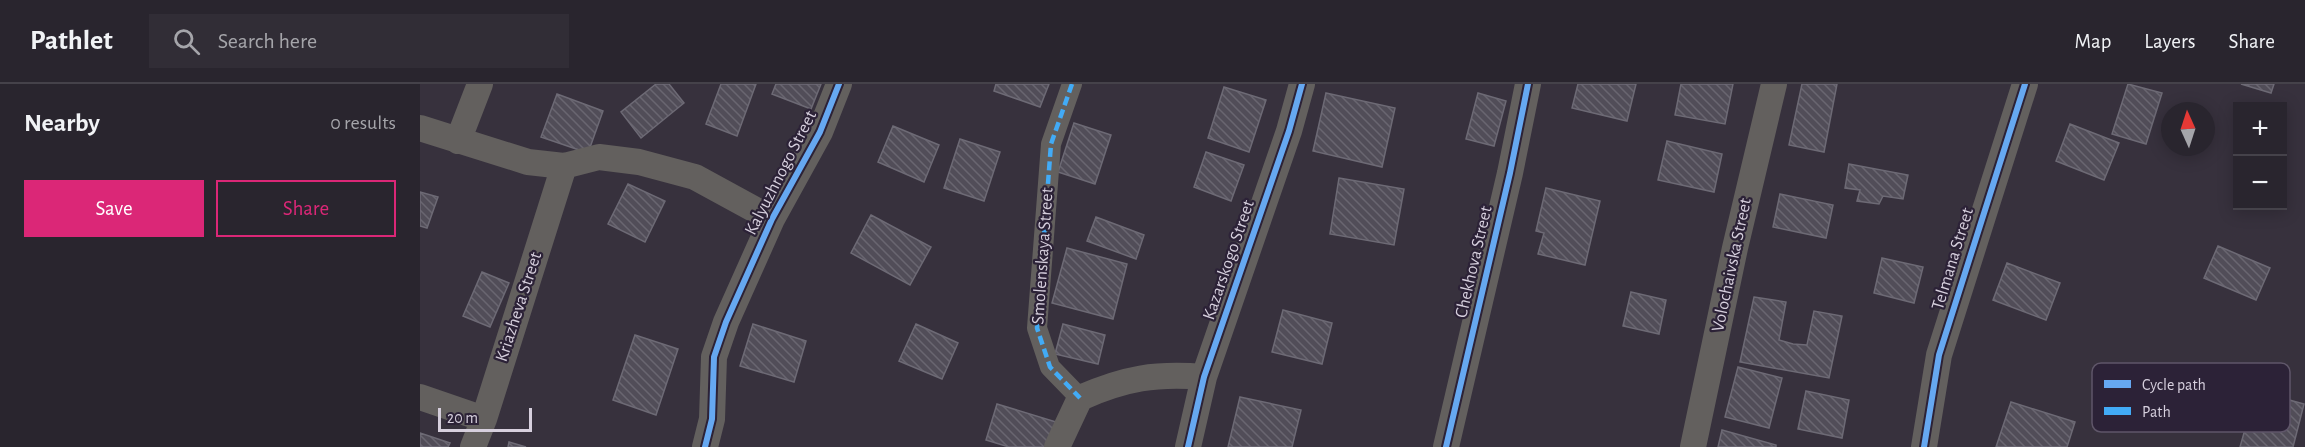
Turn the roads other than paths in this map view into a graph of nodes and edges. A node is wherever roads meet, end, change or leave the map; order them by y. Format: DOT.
graph roads {
  1 [pos="480,84"];
  2 [pos="839,84"];
  3 [pos="1072,84"];
  4 [pos="1302,84"];
  5 [pos="1528,84"];
  6 [pos="1774,84"];
  7 [pos="2025,84"];
  8 [pos="420,128"];
  9 [pos="458,141"];
  10 [pos="564,166"];
  11 [pos="772,219"];
  12 [pos="1204,377"];
  13 [pos="420,397"];
  14 [pos="1080,398"];
  15 [pos="484,419"];
  16 [pos="473,447"];
  17 [pos="705,447"];
  18 [pos="1057,447"];
  19 [pos="1188,447"];
  20 [pos="1446,447"];
  21 [pos="1693,447"];
  22 [pos="1924,447"];
  1 -- 9 [label="street"];
  2 -- 11 [label="street, Kalyuzhnogo Street"];
  3 -- 14 [label="street, Smolenskaya Street"];
  4 -- 12 [label="street, Kazarskogo Street"];
  5 -- 20 [label="street, Chekhova Street"];
  6 -- 21 [label="street, Volochaivska Street"];
  7 -- 22 [label="street, Telmana Street"];
  8 -- 9 [label="street"];
  9 -- 10 [label="street"];
  10 -- 11 [label="street"];
  10 -- 15 [label="street, Kriazheva Street"];
  11 -- 17 [label="street, Kalyuzhnogo Street"];
  12 -- 14 [label="street"];
  12 -- 19 [label="street, Kazarskogo Street"];
  13 -- 15 [label="street"];
  14 -- 18 [label="street"];
  15 -- 16 [label="street, Kriazheva Street"];
}
